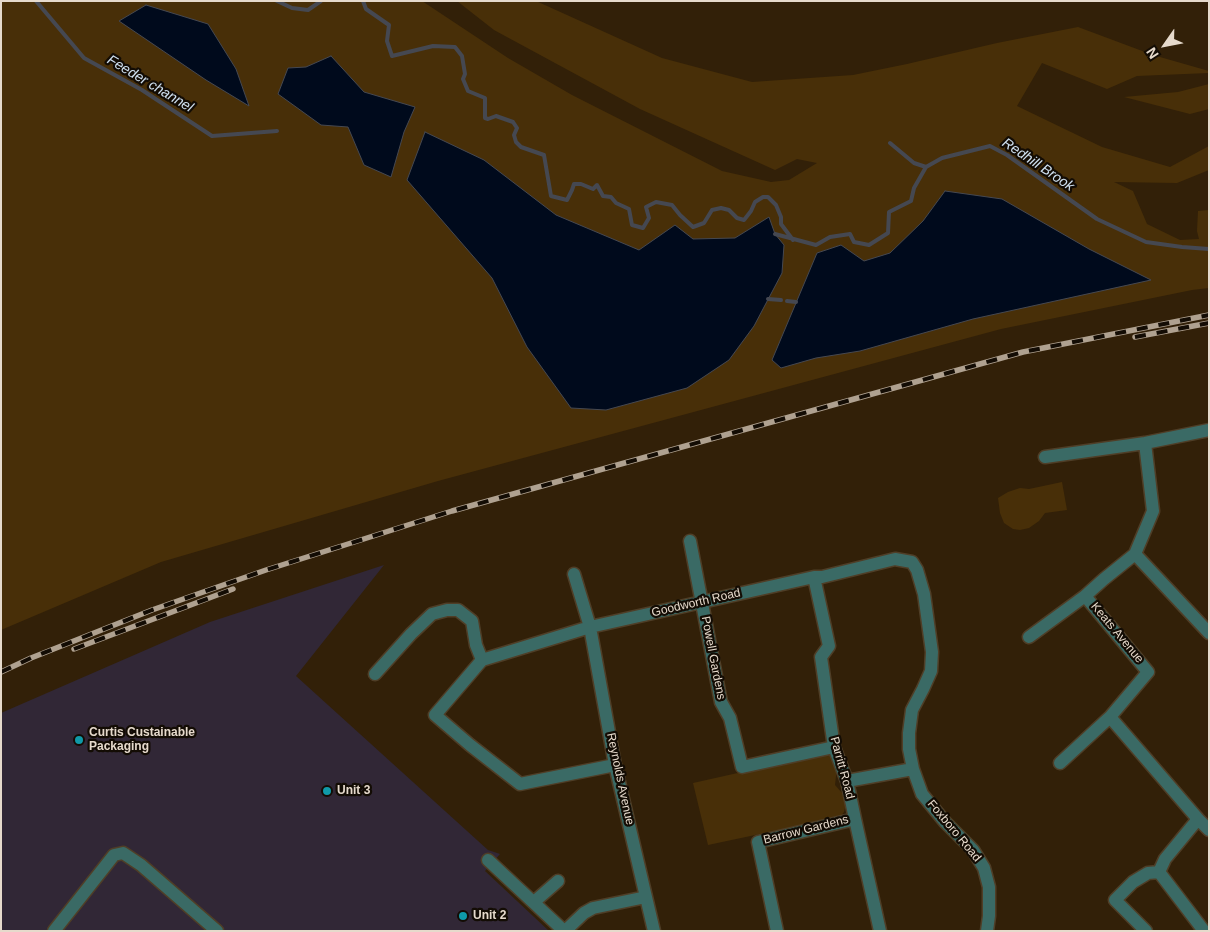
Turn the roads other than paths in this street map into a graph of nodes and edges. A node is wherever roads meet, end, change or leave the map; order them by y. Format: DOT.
graph roads {
  1 [pos="1209,430"];
  2 [pos="1145,443"];
  3 [pos="1045,457"];
  4 [pos="690,541"];
  5 [pos="1135,554"];
  6 [pos="912,562"];
  7 [pos="574,574"];
  8 [pos="814,577"];
  9 [pos="1085,596"];
  10 [pos="702,602"];
  11 [pos="590,627"];
  12 [pos="1209,633"];
  13 [pos="1030,637"];
  14 [pos="482,660"];
  15 [pos="375,674"];
  16 [pos="1110,717"];
  17 [pos="834,747"];
  18 [pos="1060,763"];
  19 [pos="615,765"];
  20 [pos="913,769"];
  21 [pos="847,781"];
  22 [pos="854,819"];
  23 [pos="1198,819"];
  24 [pos="1209,830"];
  25 [pos="488,860"];
  26 [pos="1159,872"];
  27 [pos="558,881"];
  28 [pos="646,897"];
  29 [pos="534,902"];
  30 [pos="1207,930"];
  31 [pos="54,931"];
  32 [pos="217,931"];
  33 [pos="565,931"];
  34 [pos="654,931"];
  35 [pos="776,931"];
  36 [pos="880,931"];
  37 [pos="988,931"];
  38 [pos="1146,931"];
  1 -- 2 [label="street"];
  2 -- 3 [label="street"];
  2 -- 5 [label="street"];
  4 -- 10 [label="street"];
  5 -- 9 [label="street, Keats Avenue"];
  5 -- 12 [label="street"];
  6 -- 8 [label="street, Goodworth Road"];
  6 -- 20 [label="street, Foxboro Road"];
  7 -- 11 [label="street, Reynolds Avenue"];
  8 -- 10 [label="street, Goodworth Road"];
  8 -- 17 [label="street, Parritt Road"];
  9 -- 13 [label="street, Keats Avenue"];
  9 -- 16 [label="street, Keats Avenue"];
  10 -- 11 [label="street, Goodworth Road"];
  10 -- 17 [label="street, Powell Gardens"];
  11 -- 14 [label="street, Goodworth Road"];
  11 -- 19 [label="street, Reynolds Avenue"];
  14 -- 15 [label="street"];
  14 -- 19 [label="street"];
  16 -- 18 [label="street, Keats Avenue"];
  16 -- 23 [label="street"];
  17 -- 21 [label="street, Parritt Road"];
  19 -- 28 [label="street, Reynolds Avenue"];
  20 -- 21 [label="street"];
  20 -- 37 [label="street, Foxboro Road"];
  21 -- 22 [label="street, Parritt Road"];
  22 -- 35 [label="street, Barrow Gardens"];
  22 -- 36 [label="street, Parritt Road"];
  23 -- 24 [label="street"];
  23 -- 26 [label="street"];
  25 -- 29 [label="street"];
  26 -- 30 [label="street"];
  26 -- 38 [label="street"];
  27 -- 29 [label="street"];
  28 -- 33 [label="street"];
  28 -- 34 [label="street, Reynolds Avenue"];
  29 -- 33 [label="street"];
  31 -- 32 [label="street"];
}
